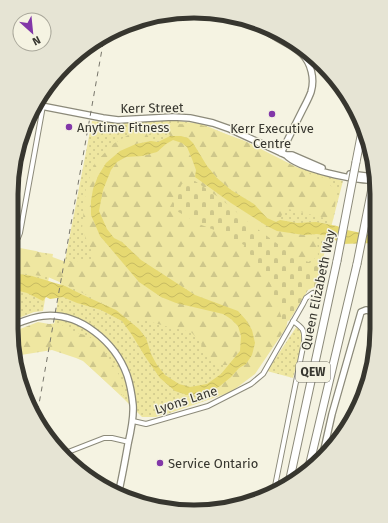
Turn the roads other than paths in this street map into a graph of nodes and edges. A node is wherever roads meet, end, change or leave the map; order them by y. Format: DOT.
graph roads {
  1 [pos="304,57"];
  2 [pos="42,106"];
  3 [pos="38,113"];
  4 [pos="361,138"];
  5 [pos="284,154"];
  6 [pos="369,176"];
  7 [pos="370,180"];
  8 [pos="370,198"];
  9 [pos="18,238"];
  10 [pos="313,293"];
  11 [pos="370,311"];
  12 [pos="293,321"];
  13 [pos="18,323"];
  14 [pos="133,421"];
  15 [pos="327,439"];
  16 [pos="330,440"];
  17 [pos="129,442"];
  18 [pos="325,446"];
  19 [pos="69,452"];
  20 [pos="310,461"];
  21 [pos="291,476"];
  22 [pos="275,485"];
  23 [pos="119,489"];
  1 -- 5 [label="street"];
  2 -- 5 [label="street, Kerr Street"];
  3 -- 9 [label="street"];
  4 -- 21 [label="highway, Queen Elizabeth Way / QEW, bridge"];
  5 -- 6 [label="street, Kerr Street"];
  5 -- 7 [label="street, Kerr Street"];
  8 -- 20 [label="highway, QEW, bridge"];
  10 -- 12 [label="street, Lyons Lane"];
  11 -- 15 [label="street"];
  12 -- 14 [label="street, Lyons Lane"];
  12 -- 22 [label="street"];
  13 -- 14 [label="street"];
  14 -- 17 [label="street"];
  15 -- 16 [label="street"];
  15 -- 18 [label="street"];
  17 -- 19 [label="street"];
  17 -- 23 [label="street"];
}
